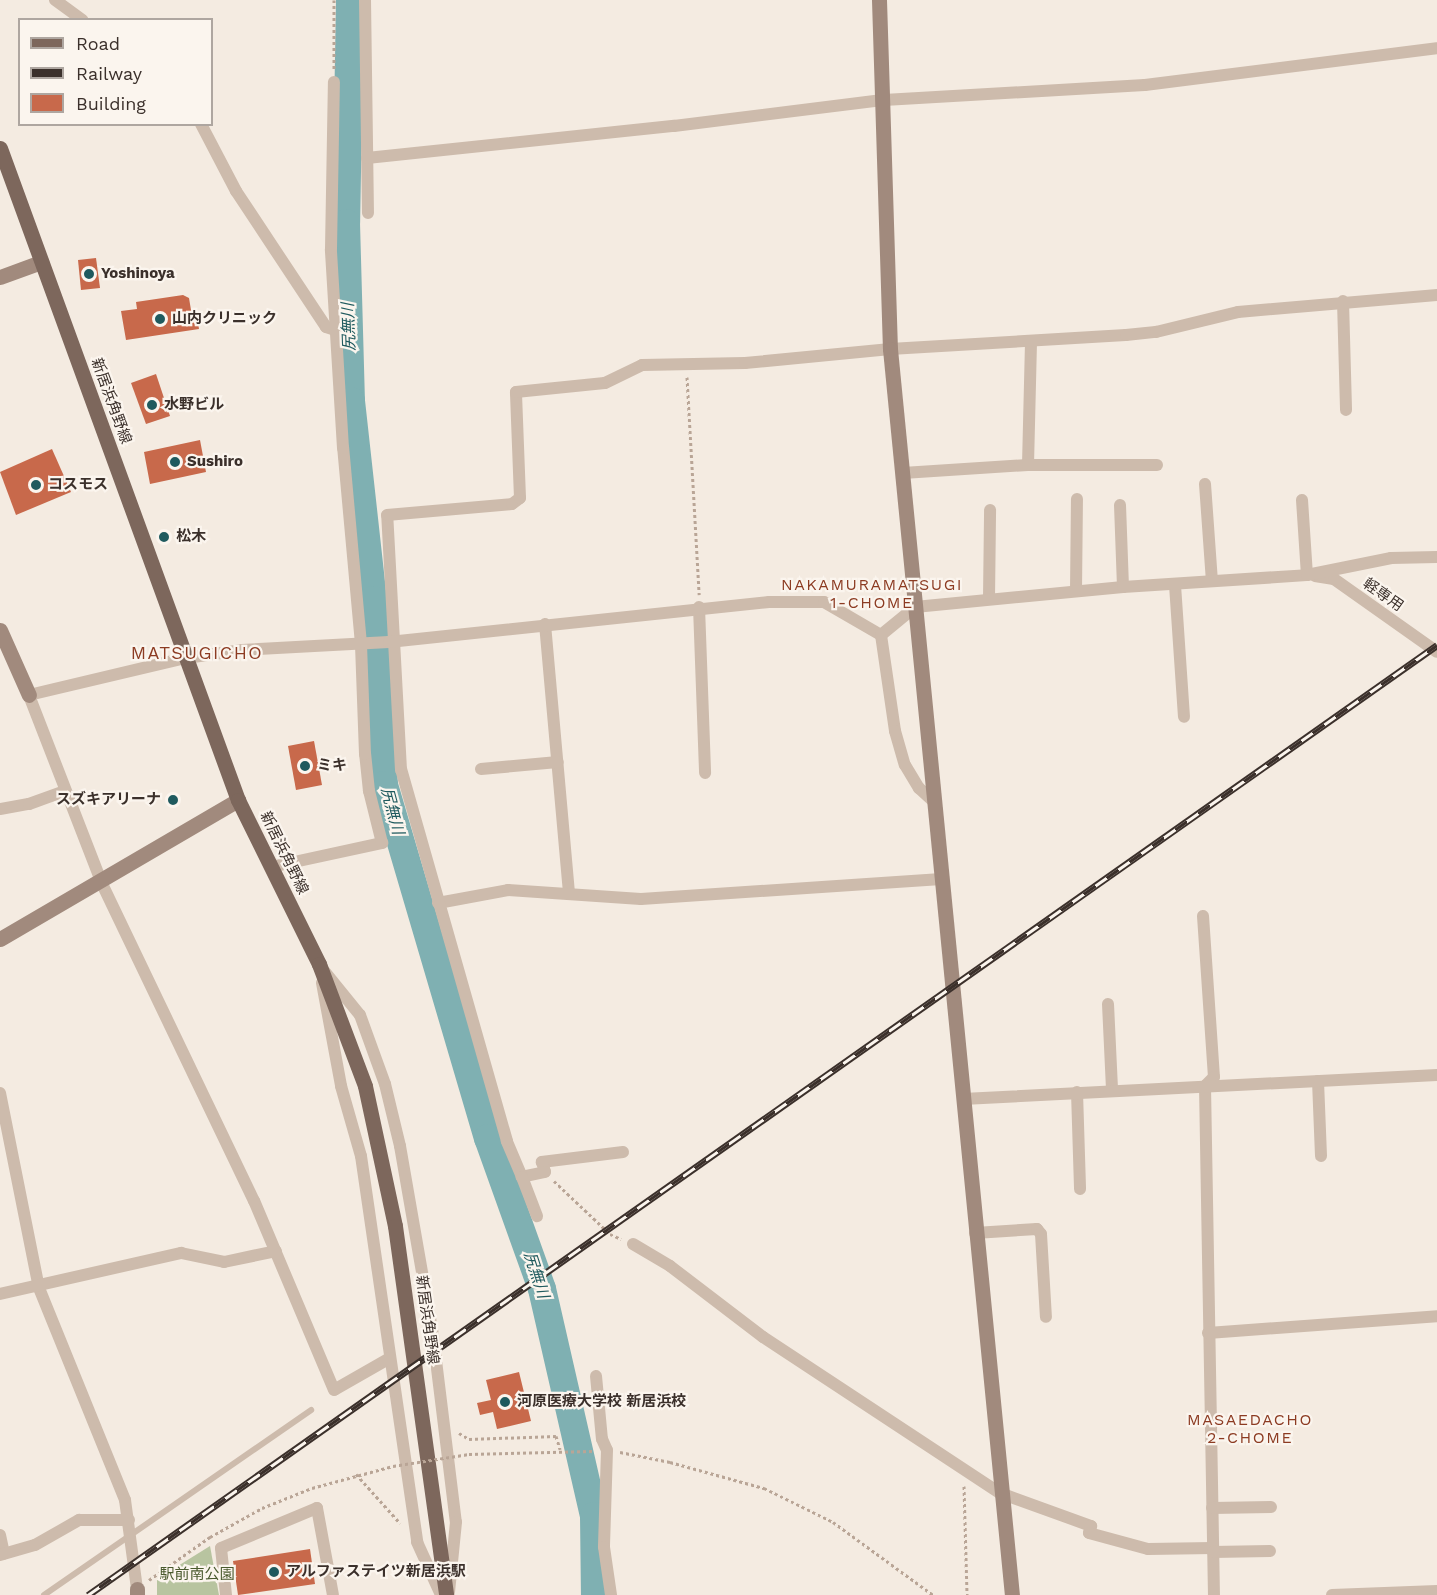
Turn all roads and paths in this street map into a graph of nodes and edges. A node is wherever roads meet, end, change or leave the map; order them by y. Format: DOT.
graph roads {
  1 [pos="56,0"];
  2 [pos="334,0"];
  3 [pos="365,0"];
  4 [pos="879,0"];
  5 [pos="80,18"];
  6 [pos="1437,48"];
  7 [pos="334,82"];
  8 [pos="884,100"];
  9 [pos="202,126"];
  10 [pos="0,148"];
  11 [pos="367,158"];
  12 [pos="368,213"];
  13 [pos="41,262"];
  14 [pos="0,277"];
  15 [pos="1437,295"];
  16 [pos="1342,302"];
  17 [pos="335,330"];
  18 [pos="1030,343"];
  19 [pos="890,349"];
  20 [pos="686,363"];
  21 [pos="1346,410"];
  22 [pos="1028,465"];
  23 [pos="1157,465"];
  24 [pos="903,473"];
  25 [pos="1205,484"];
  26 [pos="1077,499"];
  27 [pos="1302,500"];
  28 [pos="1120,505"];
  29 [pos="990,510"];
  30 [pos="1437,557"];
  31 [pos="1307,575"];
  32 [pos="1212,581"];
  33 [pos="1175,585"];
  34 [pos="1123,587"];
  35 [pos="1076,591"];
  36 [pos="990,598"];
  37 [pos="915,607"];
  38 [pos="699,608"];
  39 [pos="545,624"];
  40 [pos="0,630"];
  41 [pos="881,634"];
  42 [pos="391,642"];
  43 [pos="363,644"];
  44 [pos="1437,652"];
  45 [pos="186,658"];
  46 [pos="29,695"];
  47 [pos="1184,717"];
  48 [pos="558,762"];
  49 [pos="481,769"];
  50 [pos="705,773"];
  51 [pos="64,791"];
  52 [pos="238,800"];
  53 [pos="933,801"];
  54 [pos="0,809"];
  55 [pos="271,867"];
  56 [pos="941,879"];
  57 [pos="101,881"];
  58 [pos="569,893"];
  59 [pos="438,903"];
  60 [pos="1203,916"];
  61 [pos="0,939"];
  62 [pos="319,964"];
  63 [pos="1108,1004"];
  64 [pos="1437,1075"];
  65 [pos="1318,1081"];
  66 [pos="1204,1086"];
  67 [pos="1112,1088"];
  68 [pos="1077,1092"];
  69 [pos="0,1093"];
  70 [pos="963,1099"];
  71 [pos="623,1152"];
  72 [pos="1321,1156"];
  73 [pos="544,1172"];
  74 [pos="522,1177"];
  75 [pos="1080,1190"];
  76 [pos="537,1216"];
  77 [pos="975,1233"];
  78 [pos="633,1244"];
  79 [pos="276,1251"];
  80 [pos="39,1288"];
  81 [pos="0,1294"];
  82 [pos="1437,1316"];
  83 [pos="1046,1317"];
  84 [pos="1208,1333"];
  85 [pos="390,1358"];
  86 [pos="596,1376"];
  87 [pos="310,1410"];
  88 [pos="441,1411"];
  89 [pos="560,1450"];
  90 [pos="603,1451"];
  91 [pos="393,1466"];
  92 [pos="964,1472"];
  93 [pos="356,1474"];
  94 [pos="1000,1493"];
  95 [pos="1271,1507"];
  96 [pos="1212,1508"];
  97 [pos="129,1520"];
  98 [pos="131,1533"];
  99 [pos="0,1535"];
  100 [pos="417,1542"];
  101 [pos="1213,1550"];
  102 [pos="1270,1551"];
  103 [pos="2,1554"];
  104 [pos="1437,1591"];
  105 [pos="137,1592"];
  106 [pos="44,1595"];
  107 [pos="226,1595"];
  108 [pos="333,1595"];
  109 [pos="445,1595"];
  110 [pos="611,1595"];
  111 [pos="933,1595"];
  112 [pos="967,1595"];
  113 [pos="1012,1595"];
  114 [pos="1207,1595"];
  115 [pos="1214,1595"];
  116 [pos="1223,1595"];
  117 [pos="1332,1595"];
  1 -- 5 [label="street"];
  2 -- 7 [label="path"];
  3 -- 11 [label="street"];
  4 -- 8 [label="street"];
  6 -- 8 [label="street"];
  7 -- 17 [label="street"];
  8 -- 11 [label="street"];
  8 -- 19 [label="street"];
  9 -- 17 [label="street"];
  10 -- 13 [label="main road, 新居浜角野線"];
  11 -- 12 [label="street"];
  13 -- 14 [label="street"];
  13 -- 45 [label="main road, 新居浜角野線"];
  15 -- 16 [label="street"];
  16 -- 18 [label="street"];
  16 -- 21 [label="street"];
  17 -- 43 [label="street"];
  18 -- 19 [label="street"];
  18 -- 22 [label="street"];
  19 -- 20 [label="street"];
  19 -- 24 [label="street"];
  20 -- 38 [label="path"];
  20 -- 42 [label="street"];
  22 -- 23 [label="street"];
  22 -- 24 [label="street"];
  24 -- 37 [label="street"];
  25 -- 32 [label="street"];
  26 -- 35 [label="street"];
  27 -- 31 [label="street"];
  28 -- 34 [label="street"];
  29 -- 36 [label="street"];
  30 -- 31 [label="street"];
  31 -- 32 [label="street"];
  31 -- 44 [label="street, 軽専用"];
  32 -- 33 [label="street"];
  33 -- 34 [label="street"];
  33 -- 47 [label="street"];
  34 -- 35 [label="street"];
  35 -- 36 [label="street"];
  36 -- 37 [label="street"];
  37 -- 41 [label="street"];
  37 -- 53 [label="street"];
  38 -- 39 [label="street"];
  38 -- 41 [label="street"];
  38 -- 50 [label="street"];
  39 -- 42 [label="street"];
  39 -- 48 [label="street"];
  40 -- 46 [label="street"];
  41 -- 53 [label="street"];
  42 -- 43 [label="street"];
  42 -- 59 [label="street"];
  43 -- 45 [label="street"];
  43 -- 55 [label="street"];
  45 -- 46 [label="street"];
  45 -- 52 [label="main road, 新居浜角野線"];
  46 -- 51 [label="street"];
  48 -- 49 [label="street"];
  48 -- 58 [label="street"];
  51 -- 54 [label="street"];
  51 -- 57 [label="street"];
  52 -- 55 [label="main road, 新居浜角野線"];
  52 -- 57 [label="street"];
  53 -- 56 [label="street"];
  55 -- 62 [label="main road, 新居浜角野線"];
  56 -- 58 [label="street"];
  56 -- 70 [label="street"];
  57 -- 61 [label="street"];
  57 -- 79 [label="street"];
  58 -- 59 [label="street"];
  59 -- 74 [label="street"];
  60 -- 66 [label="street"];
  62 -- 85 [label="street"];
  62 -- 88 [label="street"];
  62 -- 109 [label="main road, 新居浜角野線"];
  63 -- 67 [label="street"];
  64 -- 65 [label="street"];
  65 -- 66 [label="street"];
  65 -- 72 [label="street"];
  66 -- 67 [label="street"];
  66 -- 84 [label="street"];
  67 -- 68 [label="street"];
  68 -- 70 [label="street"];
  68 -- 75 [label="street"];
  69 -- 80 [label="street"];
  70 -- 77 [label="street"];
  71 -- 73 [label="street"];
  73 -- 74 [label="street"];
  73 -- 78 [label="path"];
  74 -- 76 [label="street"];
  77 -- 83 [label="street"];
  77 -- 94 [label="street"];
  78 -- 92 [label="street"];
  79 -- 80 [label="street"];
  79 -- 85 [label="street"];
  80 -- 81 [label="street"];
  80 -- 97 [label="street"];
  82 -- 84 [label="street"];
  84 -- 96 [label="street"];
  85 -- 100 [label="street"];
  86 -- 90 [label="street"];
  87 -- 98 [label="lane"];
  88 -- 89 [label="path"];
  88 -- 109 [label="street"];
  89 -- 90 [label="path"];
  89 -- 91 [label="path, bridge"];
  90 -- 110 [label="street"];
  90 -- 111 [label="path"];
  92 -- 94 [label="street"];
  92 -- 112 [label="path"];
  93 -- 100 [label="path"];
  94 -- 101 [label="street"];
  94 -- 113 [label="street"];
  95 -- 96 [label="street"];
  96 -- 101 [label="street"];
  97 -- 98 [label="street"];
  97 -- 103 [label="street"];
  98 -- 105 [label="street"];
  98 -- 106 [label="lane"];
  99 -- 103 [label="street"];
  100 -- 109 [label="street"];
  101 -- 102 [label="street"];
  101 -- 115 [label="street"];
  104 -- 117 [label="street"];
  107 -- 108 [label="street"];
  114 -- 115 [label="street"];
  115 -- 116 [label="street"];
}
